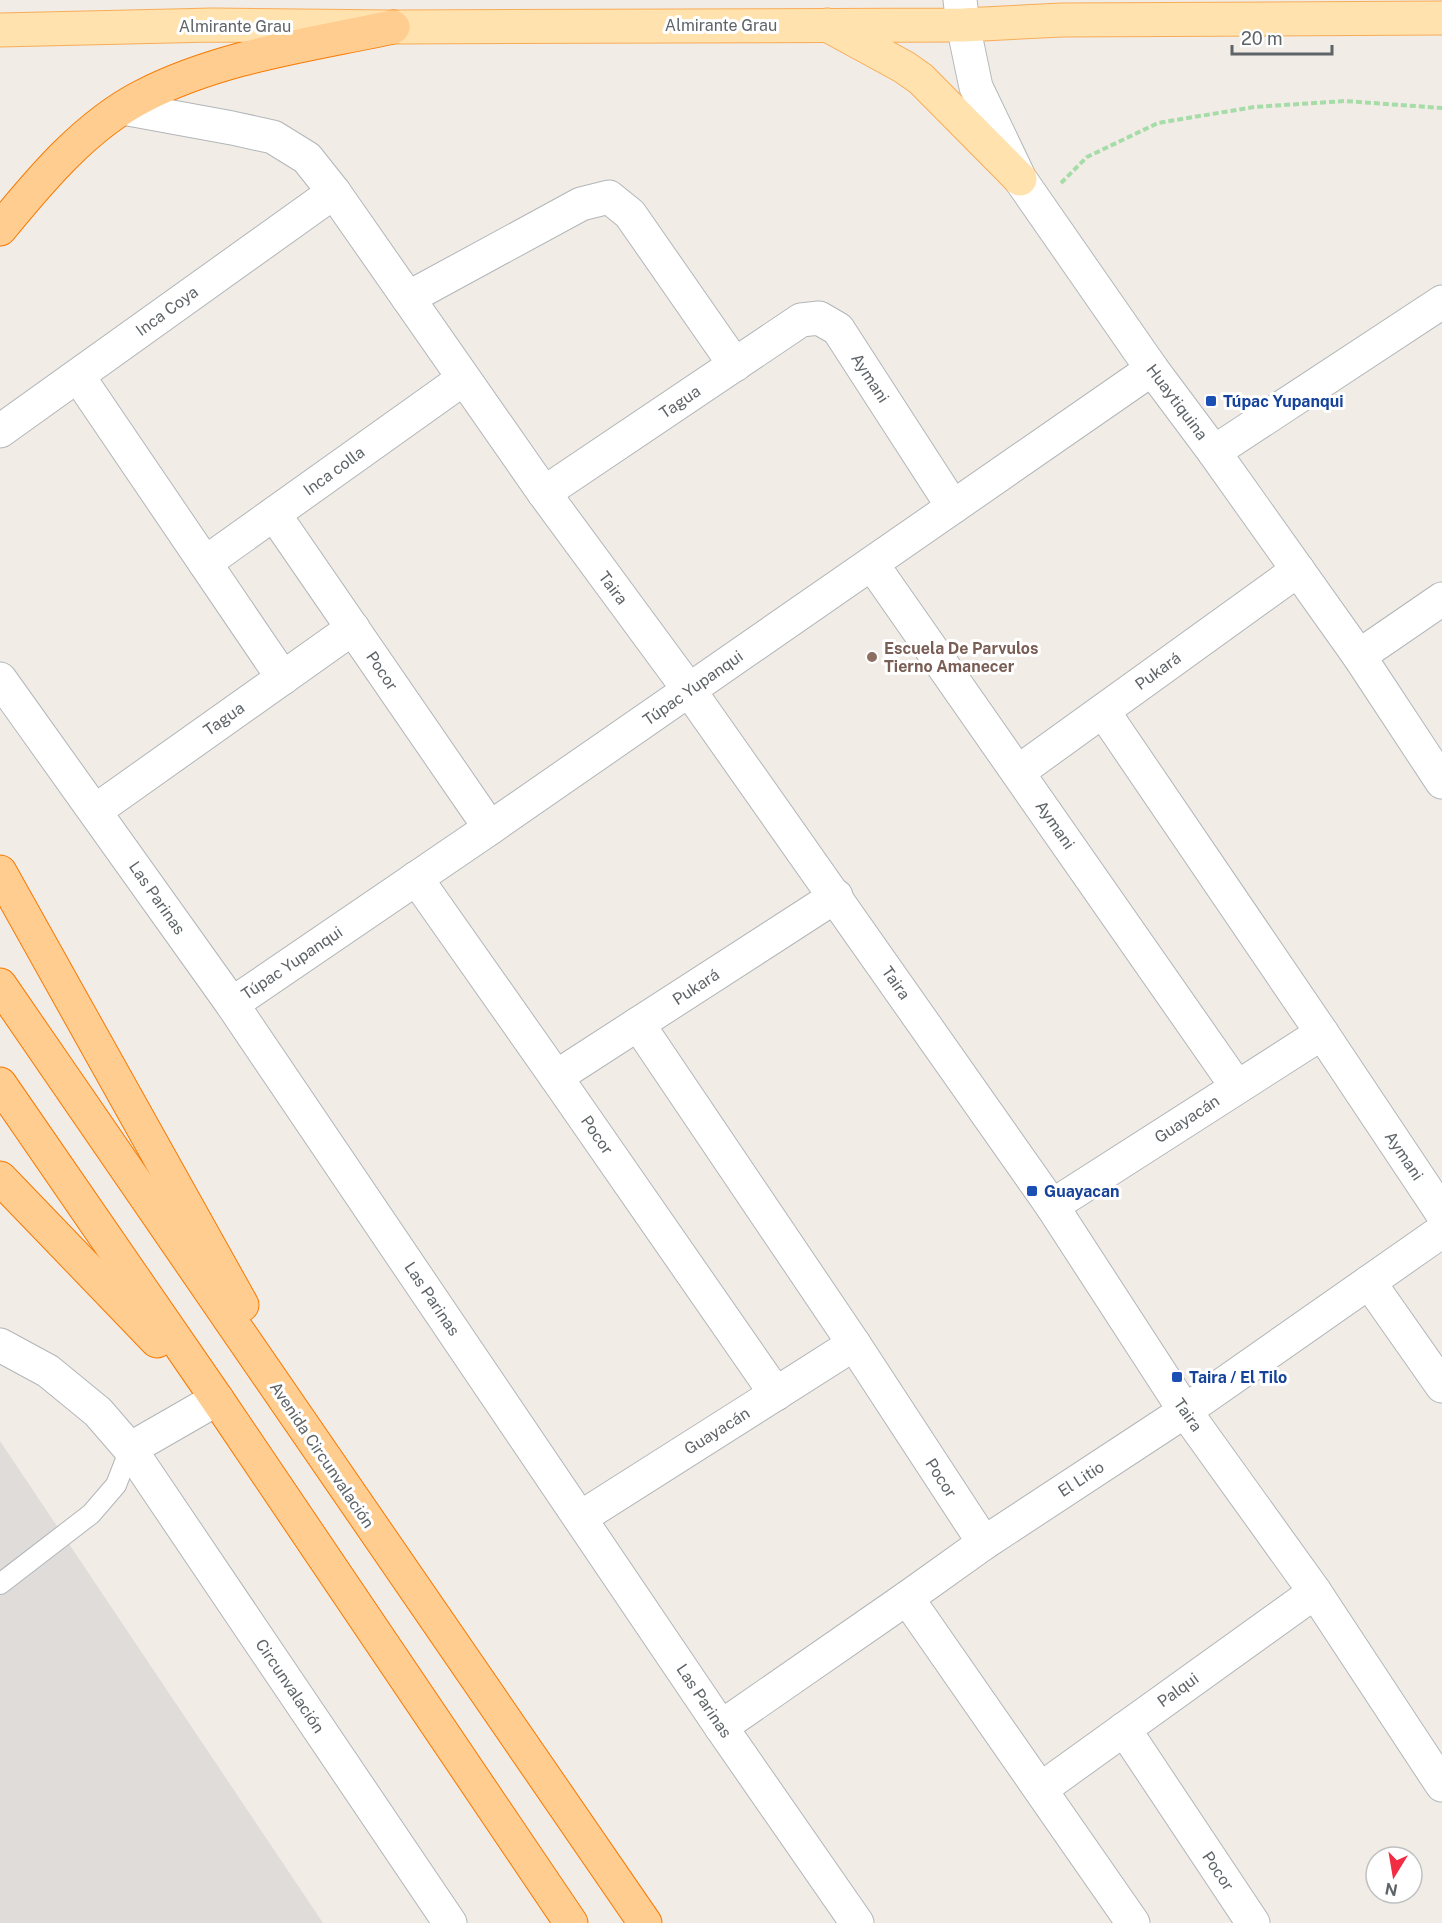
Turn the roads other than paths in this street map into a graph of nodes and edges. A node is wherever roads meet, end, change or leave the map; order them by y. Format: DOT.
graph roads {
  1 [pos="961,12"];
  2 [pos="1442,18"];
  3 [pos="825,25"];
  4 [pos="393,27"];
  5 [pos="0,30"];
  6 [pos="123,108"];
  7 [pos="1020,179"];
  8 [pos="334,192"];
  9 [pos="0,229"];
  10 [pos="408,297"];
  11 [pos="1442,302"];
  12 [pos="819,318"];
  13 [pos="735,365"];
  14 [pos="1152,369"];
  15 [pos="78,376"];
  16 [pos="463,379"];
  17 [pos="0,430"];
  18 [pos="1214,452"];
  19 [pos="544,494"];
  20 [pos="953,507"];
  21 [pos="274,514"];
  22 [pos="205,563"];
  23 [pos="872,564"];
  24 [pos="1298,570"];
  25 [pos="1442,599"];
  26 [pos="353,628"];
  27 [pos="1359,656"];
  28 [pos="283,678"];
  29 [pos="0,679"];
  30 [pos="689,690"];
  31 [pos="1102,711"];
  32 [pos="1018,772"];
  33 [pos="1442,782"];
  34 [pos="95,811"];
  35 [pos="490,828"];
  36 [pos="0,872"];
  37 [pos="416,878"];
  38 [pos="836,896"];
  39 [pos="0,985"];
  40 [pos="232,1004"];
  41 [pos="638,1024"];
  42 [pos="1322,1033"];
  43 [pos="556,1077"];
  44 [pos="0,1084"];
  45 [pos="1237,1087"];
  46 [pos="0,1178"];
  47 [pos="1052,1206"];
  48 [pos="1442,1213"];
  49 [pos="1442,1231"];
  50 [pos="1369,1282"];
  51 [pos="854,1344"];
  52 [pos="0,1345"];
  53 [pos="1442,1386"];
  54 [pos="776,1394"];
  55 [pos="217,1400"];
  56 [pos="1185,1411"];
  57 [pos="130,1449"];
  58 [pos="344,1488"];
  59 [pos="580,1518"];
  60 [pos="984,1543"];
  61 [pos="0,1584"];
  62 [pos="1315,1592"];
  63 [pos="907,1598"];
  64 [pos="721,1727"];
  65 [pos="1124,1729"];
  66 [pos="1442,1785"];
  67 [pos="1041,1789"];
  68 [pos="450,1923"];
  69 [pos="571,1923"];
  70 [pos="645,1923"];
  71 [pos="857,1923"];
  72 [pos="1133,1923"];
  73 [pos="1253,1923"];
  1 -- 2 [label="main road, Almirante Grau"];
  1 -- 3 [label="main road, Almirante Grau"];
  1 -- 7 [label="street, Huaytiquina"];
  3 -- 4 [label="main road, Almirante Grau"];
  3 -- 7 [label="main road"];
  4 -- 5 [label="main road, Almirante Grau"];
  4 -- 6 [label="highway"];
  6 -- 8 [label="street, Taira"];
  6 -- 9 [label="highway"];
  7 -- 14 [label="street, Huaytiquina"];
  8 -- 10 [label="street, Taira"];
  8 -- 15 [label="street, Inca Coya"];
  10 -- 13 [label="street"];
  10 -- 16 [label="street, Taira"];
  11 -- 18 [label="street"];
  12 -- 13 [label="street, Tagua"];
  12 -- 20 [label="street, Aymani"];
  13 -- 19 [label="street, Tagua"];
  14 -- 18 [label="street, Huaytiquina"];
  14 -- 20 [label="street, Túpac Yupanqui"];
  15 -- 17 [label="street, Inca Coya"];
  15 -- 22 [label="street"];
  16 -- 19 [label="street, Taira"];
  16 -- 21 [label="street, Inca colla"];
  18 -- 24 [label="street, Huaytiquina"];
  19 -- 30 [label="street, Taira"];
  20 -- 23 [label="street, Túpac Yupanqui"];
  21 -- 22 [label="street, Inca colla"];
  21 -- 26 [label="street, Pocor"];
  22 -- 28 [label="street"];
  23 -- 30 [label="street, Túpac Yupanqui"];
  23 -- 32 [label="street, Aymani"];
  24 -- 27 [label="street, Huaytiquina"];
  24 -- 31 [label="street, Pukará"];
  25 -- 27 [label="street"];
  26 -- 28 [label="street, Tagua"];
  26 -- 35 [label="street, Pocor"];
  27 -- 33 [label="street, Huaytiquina"];
  28 -- 34 [label="street, Tagua"];
  29 -- 34 [label="street, Las Parinas"];
  30 -- 35 [label="street, Túpac Yupanqui"];
  30 -- 38 [label="street, Taira"];
  31 -- 32 [label="street, Pukará"];
  31 -- 42 [label="street, Aymani"];
  32 -- 45 [label="street, Aymani"];
  34 -- 40 [label="street, Las Parinas"];
  35 -- 37 [label="street, Túpac Yupanqui"];
  36 -- 58 [label="highway"];
  37 -- 40 [label="street, Túpac Yupanqui"];
  37 -- 43 [label="street, Pocor"];
  38 -- 41 [label="street, Pukará"];
  38 -- 47 [label="street, Taira"];
  39 -- 58 [label="highway, Avenida Circunvalación"];
  40 -- 59 [label="street, Las Parinas"];
  41 -- 43 [label="street, Pukará"];
  41 -- 51 [label="street, Pocor"];
  42 -- 45 [label="street, Guayacán"];
  42 -- 48 [label="street, Aymani"];
  43 -- 54 [label="street, Pocor"];
  44 -- 55 [label="highway"];
  45 -- 47 [label="street, Guayacán"];
  46 -- 55 [label="highway"];
  47 -- 56 [label="street, Taira"];
  49 -- 50 [label="street, El Litio"];
  50 -- 53 [label="street"];
  50 -- 56 [label="street, El Litio"];
  51 -- 54 [label="street, Guayacán"];
  51 -- 60 [label="street, Pocor"];
  52 -- 57 [label="street, Circunvalación"];
  54 -- 59 [label="street, Guayacán"];
  55 -- 57 [label="street"];
  55 -- 69 [label="highway"];
  56 -- 60 [label="street, El Litio"];
  56 -- 62 [label="street, Taira"];
  57 -- 61 [label="lane"];
  57 -- 68 [label="street, Circunvalación"];
  58 -- 70 [label="highway, Avenida Circunvalación"];
  59 -- 64 [label="street, Las Parinas"];
  60 -- 63 [label="street, El Litio"];
  62 -- 65 [label="street, Palqui"];
  62 -- 66 [label="street, Taira"];
  63 -- 64 [label="street, El Litio"];
  63 -- 67 [label="street"];
  64 -- 71 [label="street, Las Parinas"];
  65 -- 67 [label="street, Palqui"];
  65 -- 73 [label="street, Pocor"];
  67 -- 72 [label="street"];
}
